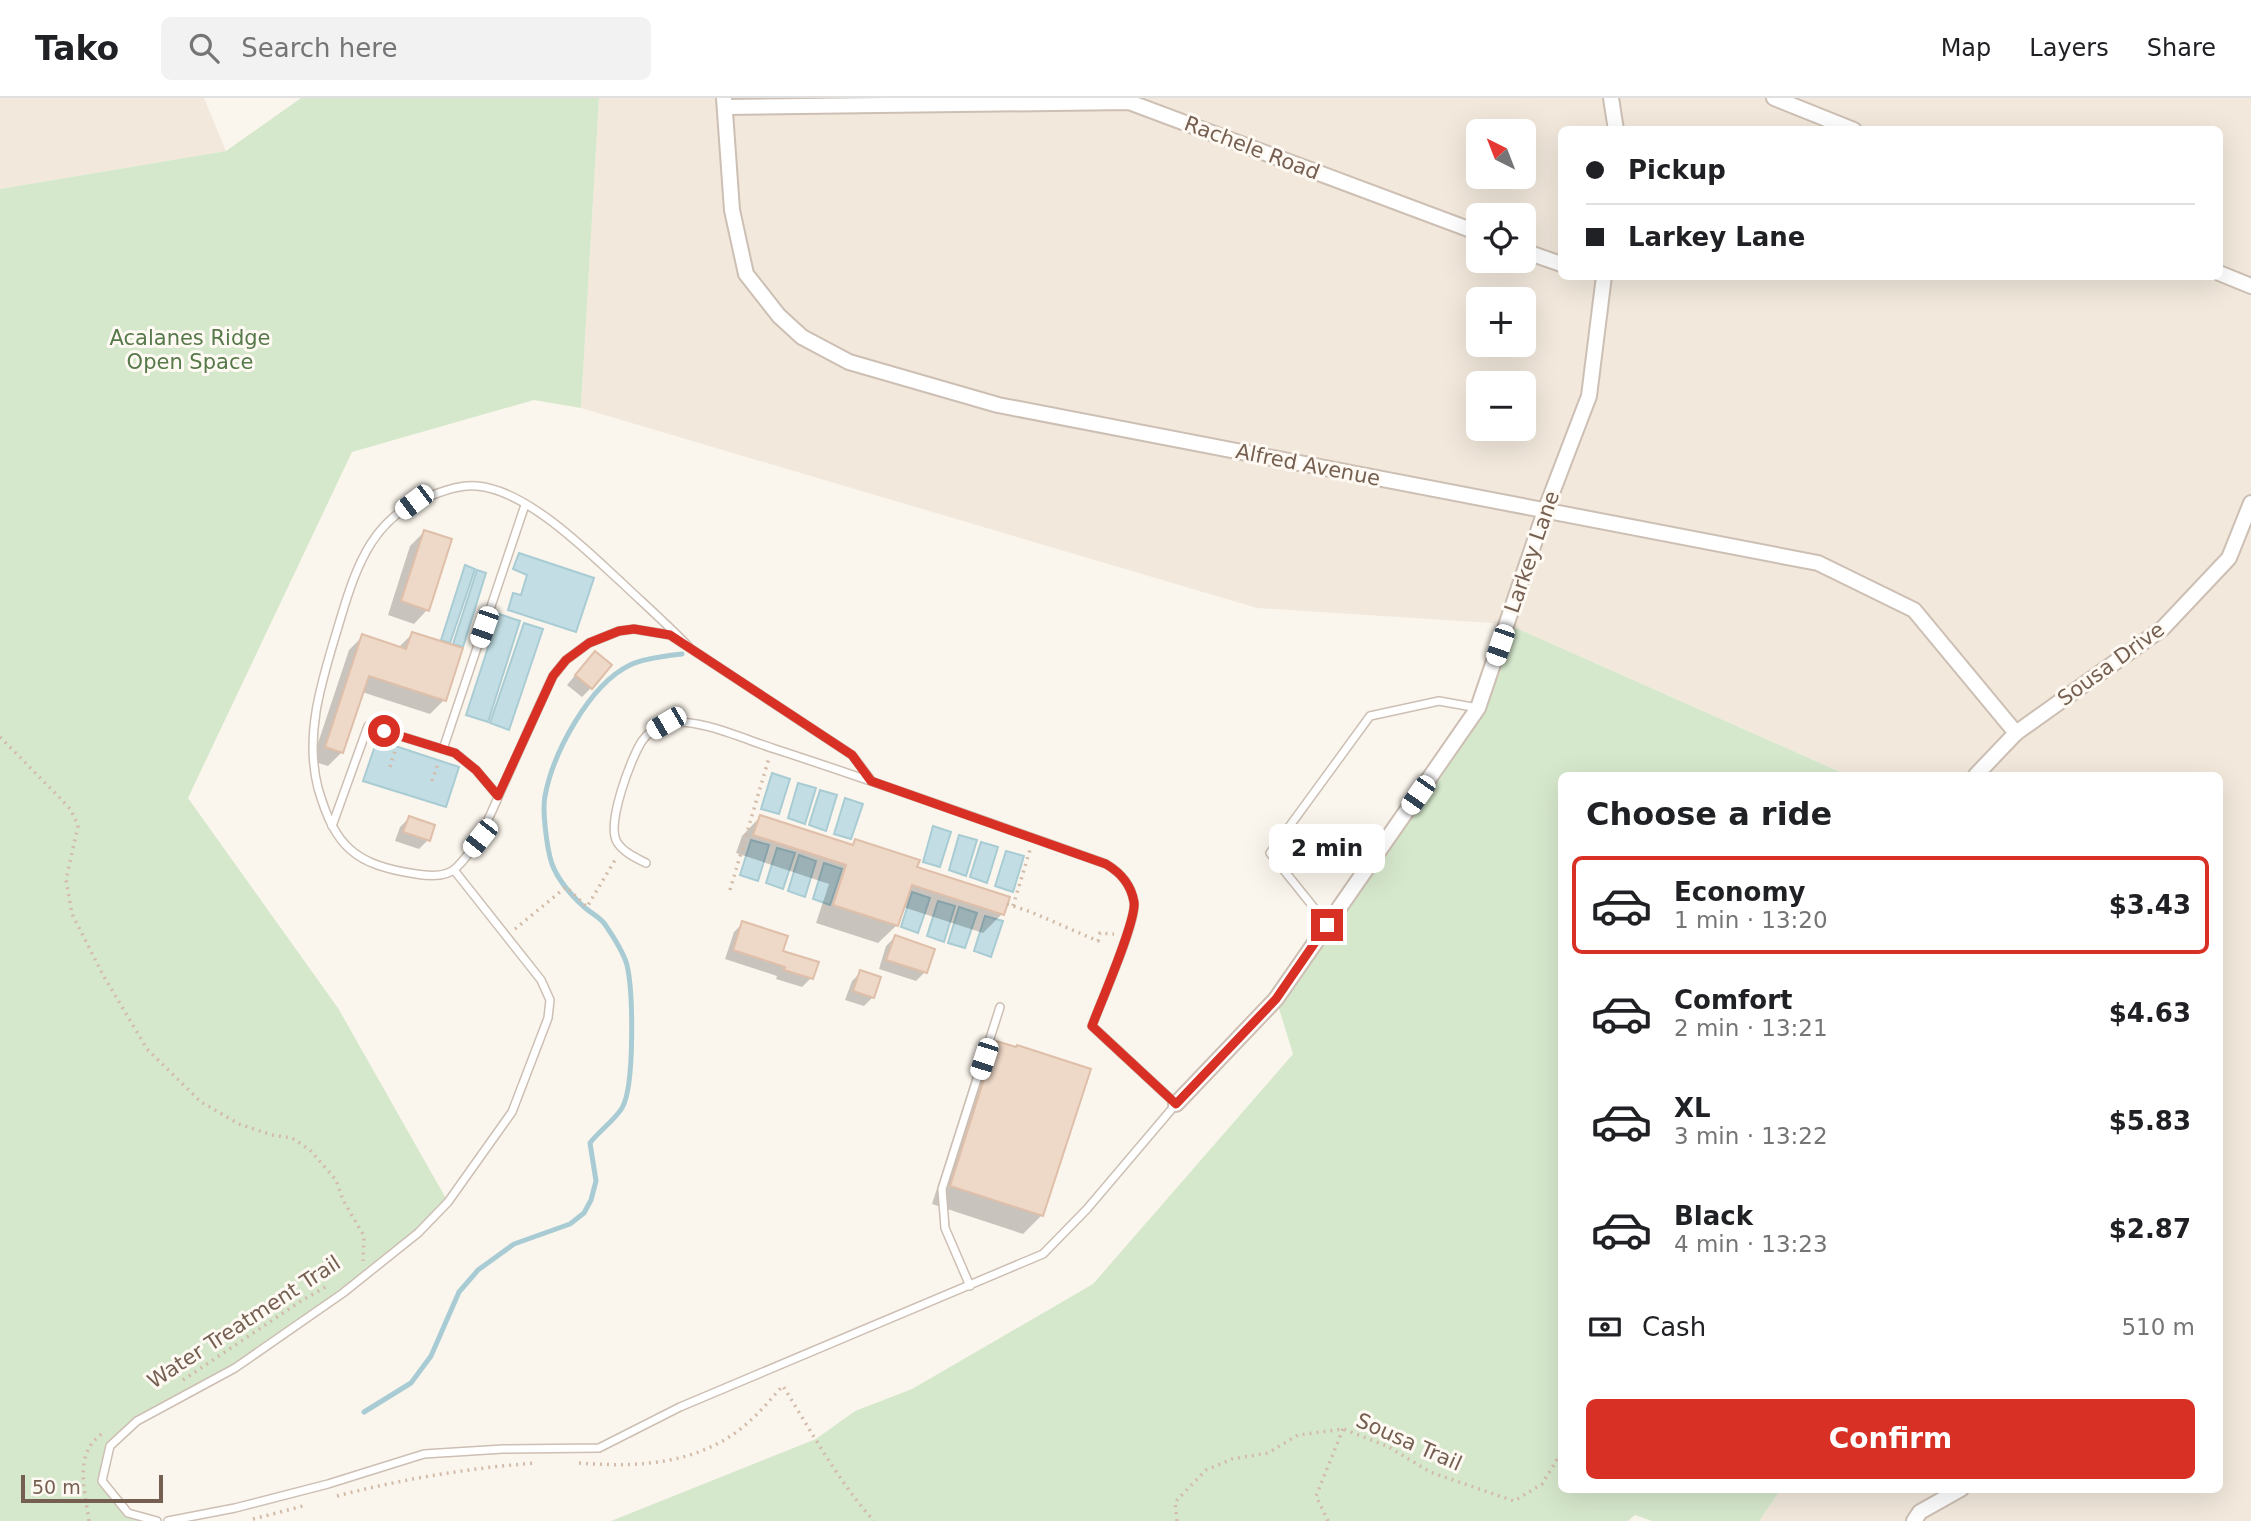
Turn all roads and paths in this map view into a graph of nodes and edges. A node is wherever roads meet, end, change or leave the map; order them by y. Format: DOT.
graph roads {
  1 [pos="1611,98"];
  2 [pos="1774,98"];
  3 [pos="1130,100"];
  4 [pos="725,102"];
  5 [pos="1615,126"];
  6 [pos="1844,126"];
  7 [pos="1466,228"];
  8 [pos="1536,255"];
  9 [pos="1558,263"];
  10 [pos="2223,275"];
  11 [pos="1600,280"];
  12 [pos="2251,286"];
  13 [pos="2251,503"];
  14 [pos="525,505"];
  15 [pos="1545,511"];
  16 [pos="689,647"];
  17 [pos="1478,708"];
  18 [pos="2016,733"];
  19 [pos="400,735"];
  20 [pos="0,737"];
  21 [pos="771,748"];
  22 [pos="443,749"];
  23 [pos="390,767"];
  24 [pos="1979,772"];
  25 [pos="432,781"];
  26 [pos="871,781"];
  27 [pos="498,796"];
  28 [pos="332,827"];
  29 [pos="1034,838"];
  30 [pos="622,847"];
  31 [pos="646,863"];
  32 [pos="454,870"];
  33 [pos="730,890"];
  34 [pos="1007,904"];
  35 [pos="1013,906"];
  36 [pos="1327,925"];
  37 [pos="1127,935"];
  38 [pos="505,937"];
  39 [pos="1000,1007"];
  40 [pos="1176,1104"];
  41 [pos="363,1262"];
  42 [pos="333,1283"];
  43 [pos="970,1286"];
  44 [pos="176,1384"];
  45 [pos="1343,1429"];
  46 [pos="108,1430"];
  47 [pos="1558,1457"];
  48 [pos="574,1462"];
  49 [pos="536,1463"];
  50 [pos="1954,1493"];
  51 [pos="334,1497"];
  52 [pos="311,1504"];
  53 [pos="251,1519"];
  54 [pos="89,1521"];
  55 [pos="157,1521"];
  56 [pos="168,1521"];
  57 [pos="874,1521"];
  58 [pos="1177,1521"];
  59 [pos="1328,1521"];
  60 [pos="1914,1521"];
  1 -- 5 [label="street"];
  2 -- 6 [label="street"];
  3 -- 4 [label="street, Rachele Road"];
  3 -- 7 [label="street, Rachele Road"];
  4 -- 15 [label="street, Alfred Avenue"];
  8 -- 9 [label="street"];
  10 -- 12 [label="street"];
  11 -- 15 [label="street, Larkey Lane"];
  13 -- 18 [label="street, Sousa Drive"];
  14 -- 16 [label="lane"];
  14 -- 22 [label="lane"];
  14 -- 28 [label="lane"];
  15 -- 17 [label="street, Larkey Lane"];
  15 -- 18 [label="street, Alfred Avenue"];
  16 -- 26 [label="lane"];
  16 -- 27 [label="lane"];
  17 -- 36 [label="street, Larkey Lane"];
  17 -- 36 [label="lane"];
  18 -- 24 [label="street, Sousa Drive"];
  19 -- 22 [label="lane"];
  19 -- 23 [label="path"];
  19 -- 28 [label="lane"];
  20 -- 41 [label="path, Water Treatment Trail"];
  21 -- 26 [label="lane"];
  21 -- 30 [label="lane"];
  21 -- 33 [label="path"];
  22 -- 25 [label="path"];
  22 -- 27 [label="lane"];
  26 -- 29 [label="lane"];
  27 -- 32 [label="lane"];
  28 -- 32 [label="lane"];
  29 -- 35 [label="path"];
  29 -- 37 [label="lane"];
  30 -- 31 [label="lane"];
  30 -- 38 [label="path"];
  32 -- 38 [label="lane"];
  34 -- 35 [label="path"];
  35 -- 37 [label="path"];
  36 -- 40 [label="street, Larkey Lane"];
  37 -- 40 [label="lane"];
  38 -- 55 [label="lane"];
  39 -- 43 [label="lane"];
  40 -- 43 [label="lane"];
  42 -- 44 [label="path, Water Treatment Trail"];
  43 -- 56 [label="lane"];
  45 -- 47 [label="path, Sousa Trail"];
  45 -- 58 [label="path, Sousa Trail"];
  45 -- 59 [label="path"];
  46 -- 54 [label="path"];
  48 -- 57 [label="path"];
  49 -- 51 [label="path"];
  50 -- 60 [label="street"];
  52 -- 53 [label="path"];
}
